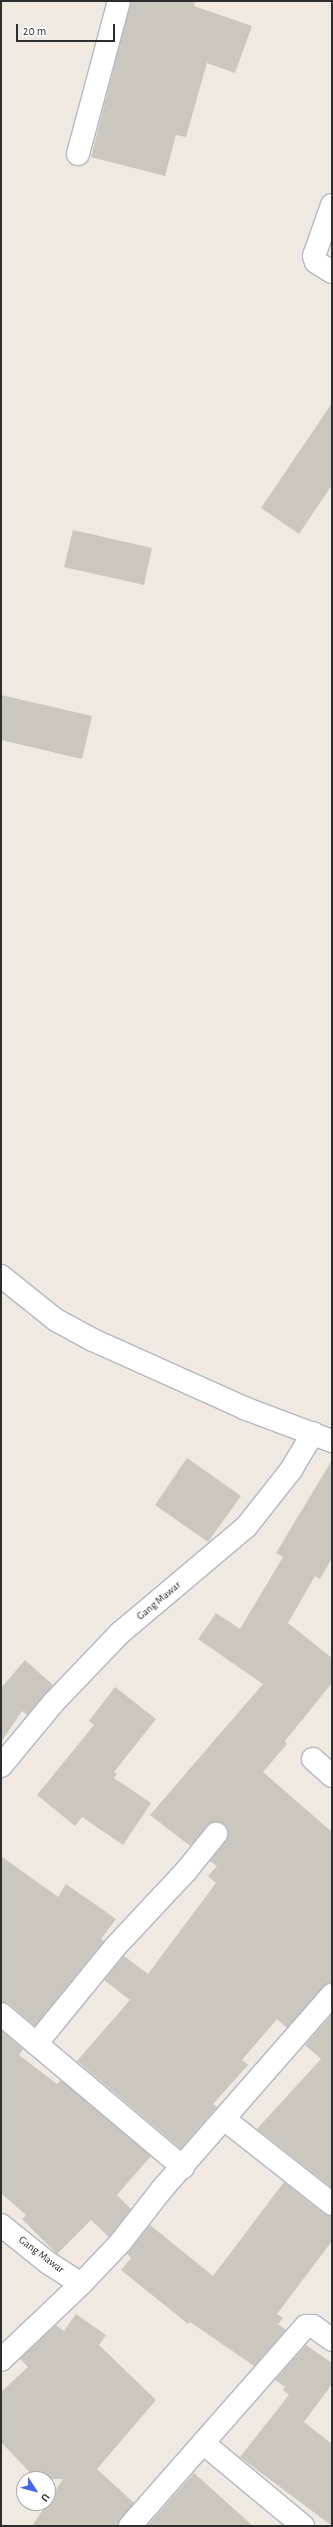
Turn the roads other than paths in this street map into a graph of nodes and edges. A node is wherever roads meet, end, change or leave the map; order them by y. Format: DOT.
graph roads {
  1 [pos="119,1"];
  2 [pos="78,154"];
  3 [pos="332,205"];
  4 [pos="332,272"];
  5 [pos="1,1276"];
  6 [pos="322,1437"];
  7 [pos="313,1759"];
  8 [pos="1,1766"];
  9 [pos="332,1776"];
  10 [pos="216,1834"];
  11 [pos="332,1995"];
  12 [pos="1,2014"];
  13 [pos="36,2044"];
  14 [pos="224,2119"];
  15 [pos="183,2167"];
  16 [pos="332,2204"];
  17 [pos="1,2225"];
  18 [pos="81,2284"];
  19 [pos="332,2340"];
  20 [pos="1,2360"];
  21 [pos="203,2443"];
  22 [pos="130,2526"];
  23 [pos="303,2526"];
  1 -- 2 [label="street"];
  3 -- 4 [label="street"];
  5 -- 6 [label="street"];
  6 -- 8 [label="street, Gang Mawar"];
  7 -- 9 [label="street"];
  10 -- 13 [label="street"];
  11 -- 14 [label="street"];
  12 -- 13 [label="street"];
  13 -- 15 [label="street"];
  14 -- 15 [label="street"];
  14 -- 16 [label="street"];
  15 -- 18 [label="street"];
  17 -- 18 [label="street, Gang Mawar"];
  18 -- 20 [label="street"];
  19 -- 21 [label="street"];
  21 -- 22 [label="street"];
  21 -- 23 [label="street"];
}
